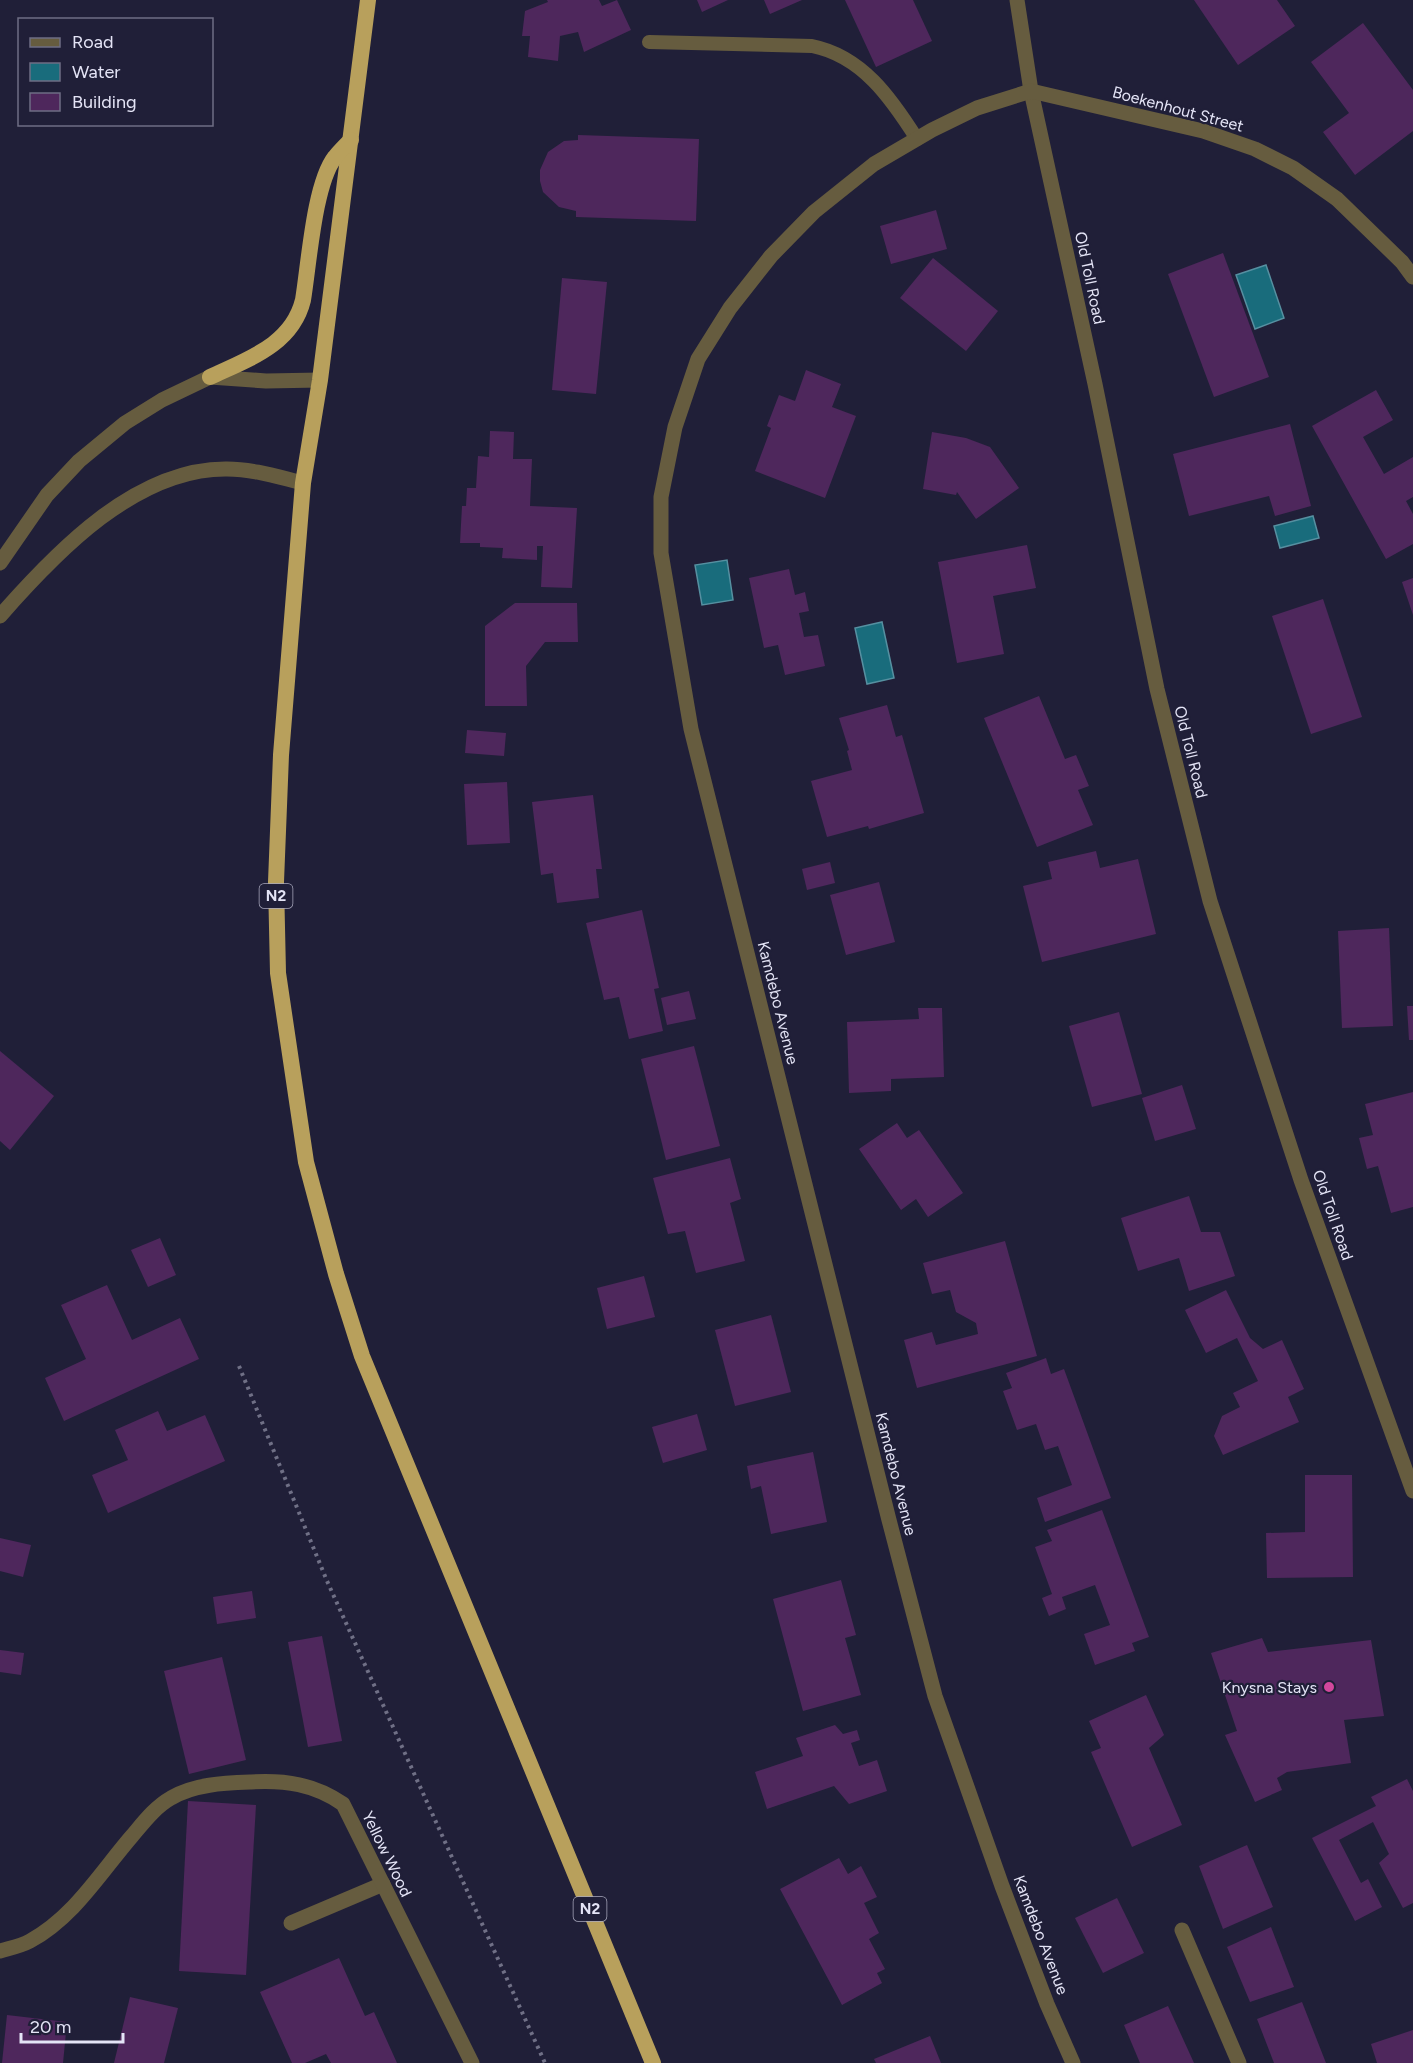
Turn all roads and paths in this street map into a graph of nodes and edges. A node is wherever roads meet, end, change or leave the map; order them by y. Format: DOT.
graph roads {
  1 [pos="368,0"];
  2 [pos="1017,0"];
  3 [pos="649,42"];
  4 [pos="1031,91"];
  5 [pos="917,139"];
  6 [pos="351,140"];
  7 [pos="1413,277"];
  8 [pos="210,376"];
  9 [pos="320,380"];
  10 [pos="303,483"];
  11 [pos="0,563"];
  12 [pos="0,616"];
  13 [pos="239,1366"];
  14 [pos="1413,1491"];
  15 [pos="383,1884"];
  16 [pos="291,1923"];
  17 [pos="1182,1930"];
  18 [pos="0,1951"];
  19 [pos="472,2063"];
  20 [pos="545,2063"];
  21 [pos="653,2063"];
  22 [pos="1073,2063"];
  23 [pos="1239,2063"];
  1 -- 6 [label="highway, N2"];
  2 -- 4 [label="street, Old Toll Road"];
  3 -- 5 [label="lane"];
  4 -- 5 [label="street, Kamdebo Avenue"];
  4 -- 7 [label="street, Boekenhout Street"];
  4 -- 14 [label="street, Old Toll Road"];
  5 -- 22 [label="street, Kamdebo Avenue"];
  6 -- 8 [label="highway"];
  6 -- 9 [label="highway, N2"];
  8 -- 9 [label="street"];
  8 -- 11 [label="street"];
  9 -- 10 [label="highway, N2"];
  10 -- 12 [label="street"];
  10 -- 21 [label="highway, N2"];
  13 -- 20 [label="path"];
  15 -- 16 [label="street"];
  15 -- 18 [label="street, Yellow Wood"];
  15 -- 19 [label="street, Yellow Wood"];
  17 -- 23 [label="street"];
}
